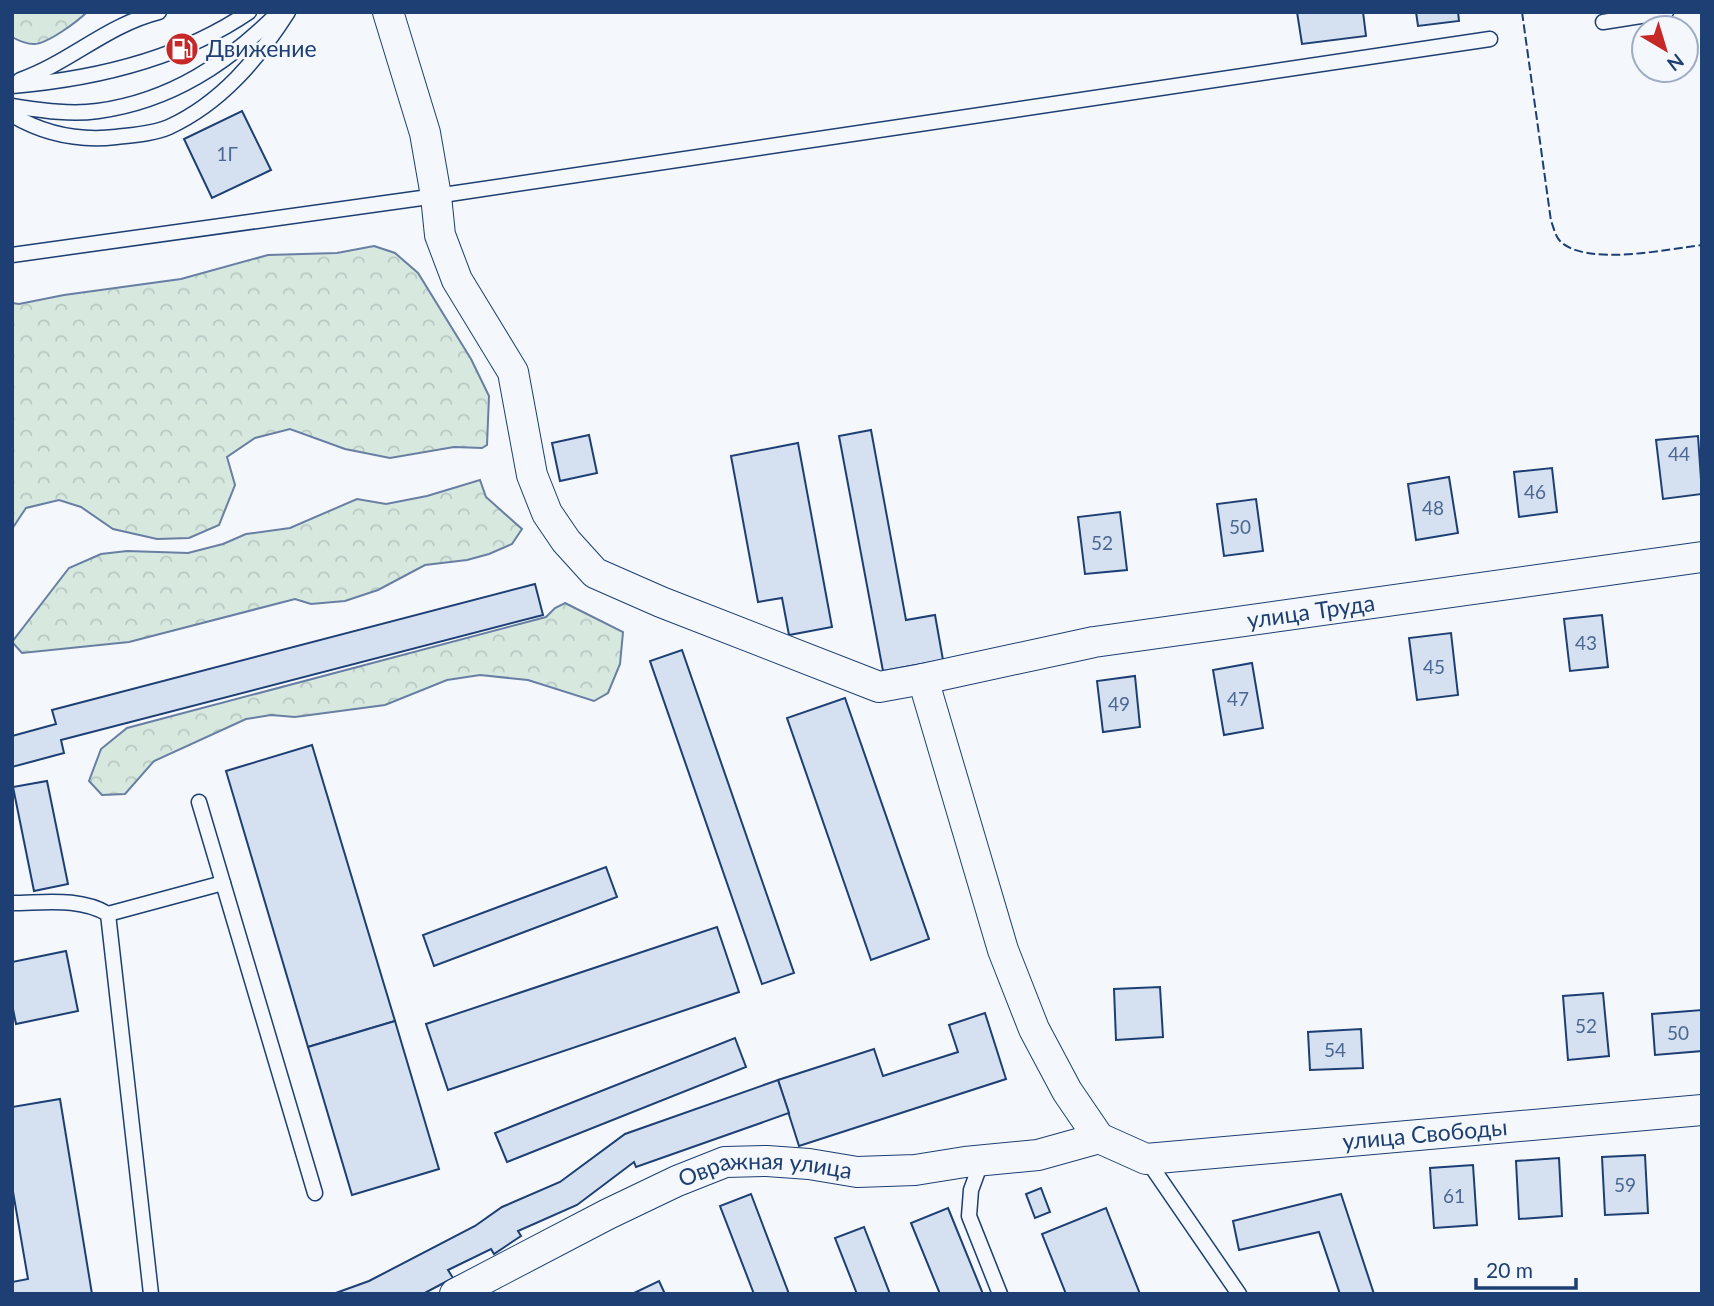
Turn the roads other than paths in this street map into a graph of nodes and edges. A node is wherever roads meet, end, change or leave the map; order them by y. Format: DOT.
graph roads {
  1 [pos="121,12"];
  2 [pos="159,12"];
  3 [pos="249,12"];
  4 [pos="279,12"];
  5 [pos="288,12"];
  6 [pos="388,12"];
  7 [pos="1666,12"];
  8 [pos="1603,22"];
  9 [pos="109,31"];
  10 [pos="1489,38"];
  11 [pos="12,85"];
  12 [pos="12,106"];
  13 [pos="12,115"];
  14 [pos="436,196"];
  15 [pos="12,255"];
  16 [pos="1702,557"];
  17 [pos="923,680"];
  18 [pos="199,802"];
  19 [pos="223,883"];
  20 [pos="12,903"];
  21 [pos="108,914"];
  22 [pos="1702,1110"];
  23 [pos="1099,1138"];
  24 [pos="1146,1158"];
  25 [pos="982,1160"];
  26 [pos="314,1193"];
  27 [pos="151,1294"];
  28 [pos="455,1294"];
  29 [pos="1000,1294"];
  30 [pos="1238,1294"];
  1 -- 9 [label="lane"];
  2 -- 9 [label="lane"];
  3 -- 11 [label="lane"];
  4 -- 12 [label="lane"];
  5 -- 13 [label="lane"];
  6 -- 14 [label="street, улица Труда"];
  7 -- 8 [label="lane"];
  9 -- 11 [label="lane"];
  10 -- 14 [label="lane"];
  14 -- 15 [label="lane"];
  14 -- 17 [label="street, улица Труда"];
  16 -- 17 [label="street, улица Труда"];
  17 -- 23 [label="street"];
  18 -- 19 [label="lane"];
  19 -- 21 [label="lane"];
  19 -- 26 [label="lane"];
  20 -- 21 [label="lane"];
  21 -- 27 [label="lane"];
  22 -- 24 [label="street, улица Свободы"];
  23 -- 24 [label="street"];
  23 -- 25 [label="street, Овражная улица"];
  24 -- 30 [label="lane"];
  25 -- 28 [label="street, Овражная улица"];
  25 -- 29 [label="lane"];
}
